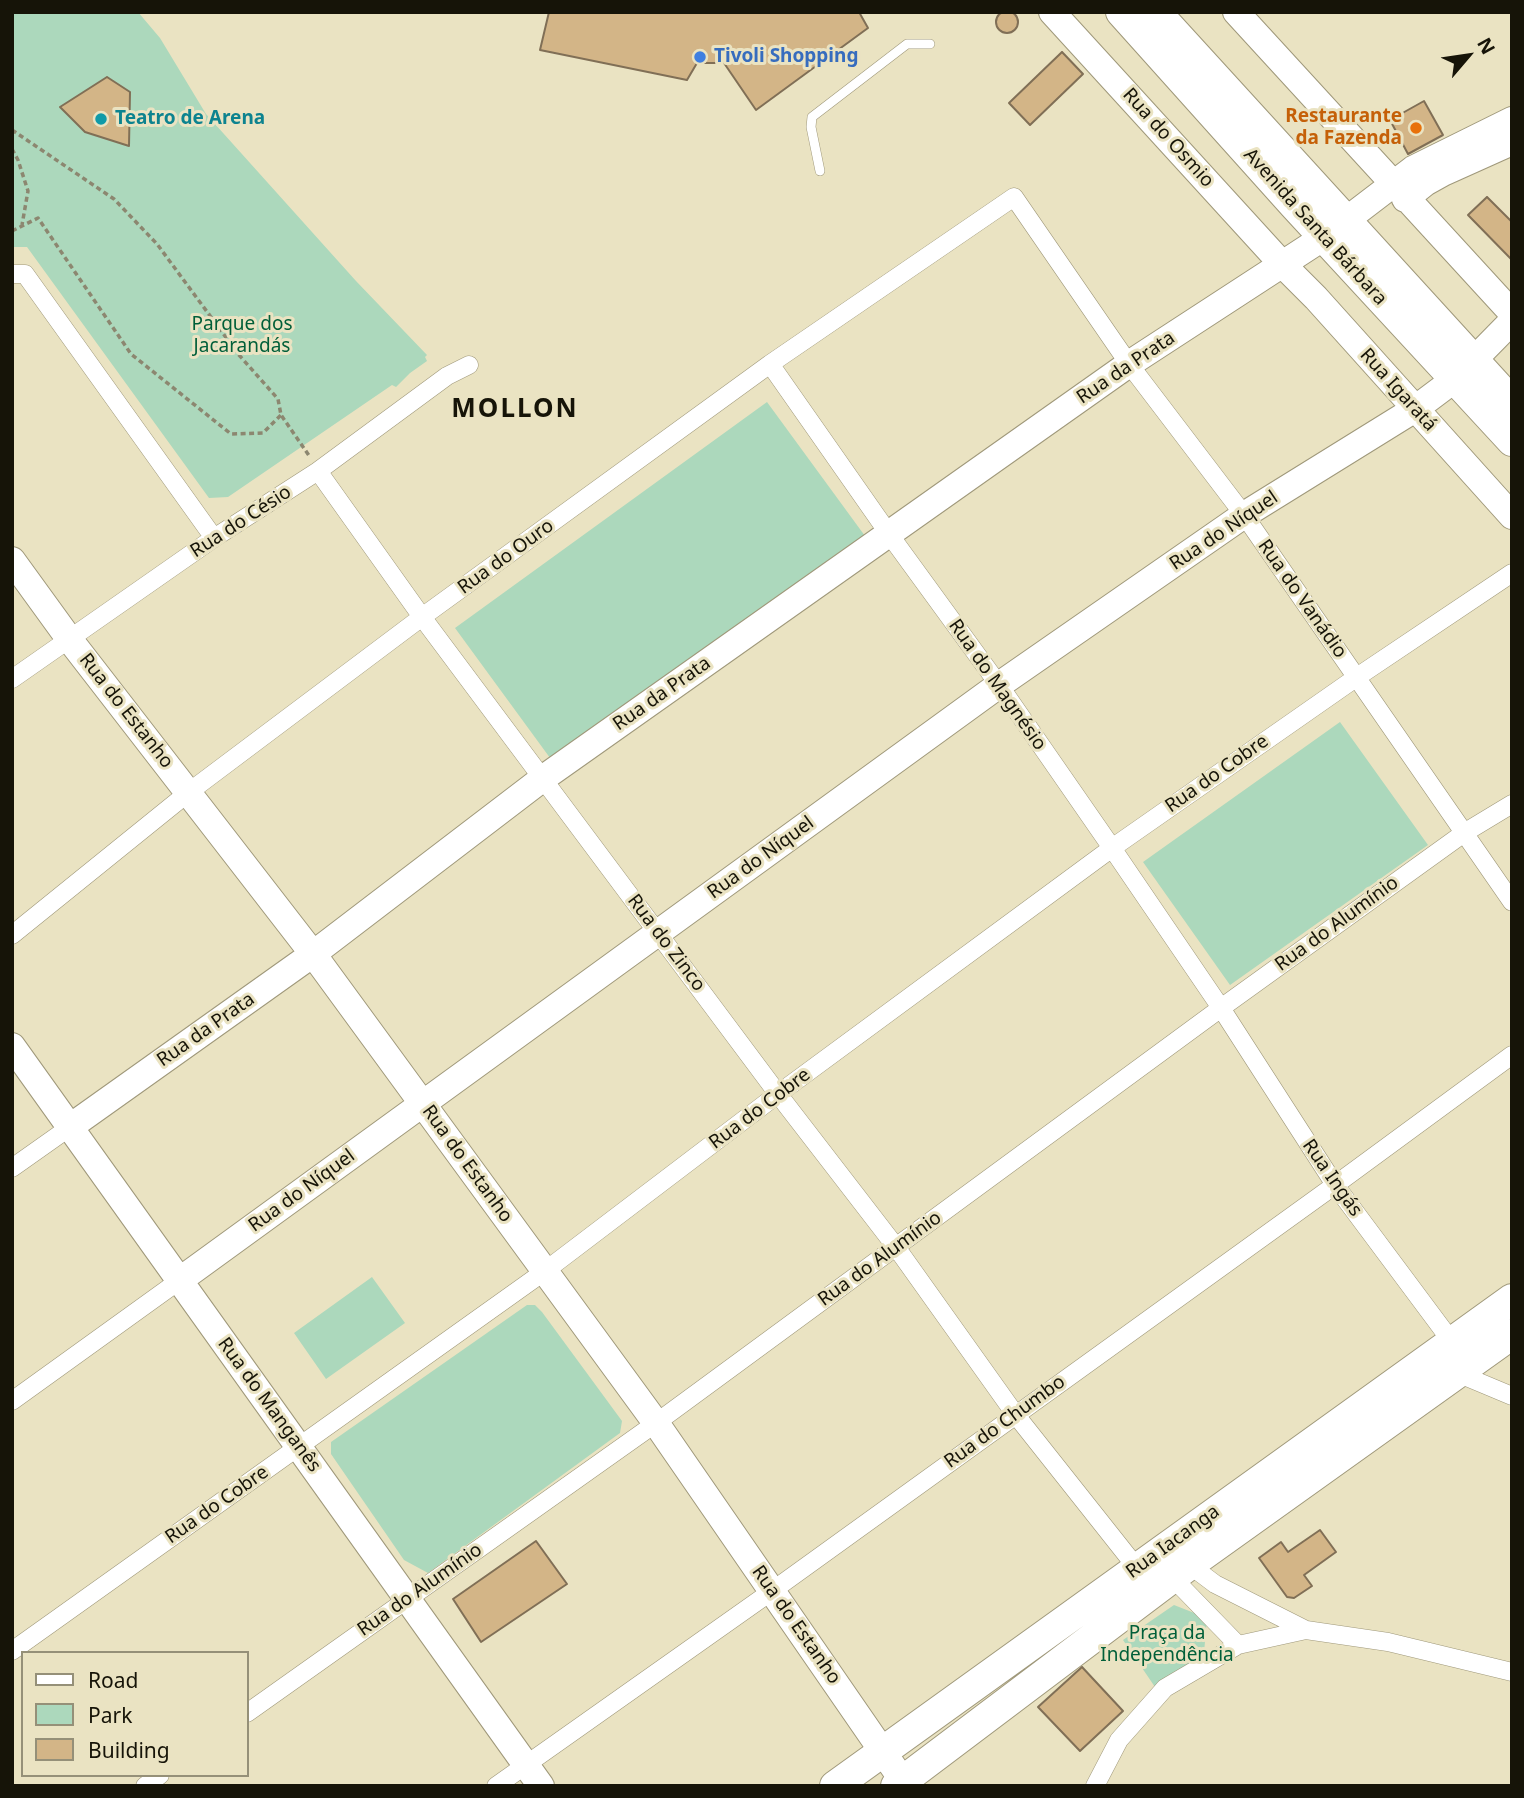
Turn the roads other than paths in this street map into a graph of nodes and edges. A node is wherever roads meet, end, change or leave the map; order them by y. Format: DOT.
graph roads {
  1 [pos="1052,12"];
  2 [pos="1121,12"];
  3 [pos="1156,12"];
  4 [pos="1236,12"];
  5 [pos="930,44"];
  6 [pos="1512,120"];
  7 [pos="1512,142"];
  8 [pos="820,171"];
  9 [pos="1399,192"];
  10 [pos="1014,197"];
  11 [pos="1336,229"];
  12 [pos="1283,265"];
  13 [pos="12,274"];
  14 [pos="1512,313"];
  15 [pos="1512,321"];
  16 [pos="770,364"];
  17 [pos="1129,364"];
  18 [pos="469,365"];
  19 [pos="1465,370"];
  20 [pos="1512,402"];
  21 [pos="1415,409"];
  22 [pos="1512,441"];
  23 [pos="318,471"];
  24 [pos="1244,515"];
  25 [pos="1512,516"];
  26 [pos="889,534"];
  27 [pos="214,538"];
  28 [pos="12,560"];
  29 [pos="1512,573"];
  30 [pos="422,617"];
  31 [pos="70,639"];
  32 [pos="1357,677"];
  33 [pos="12,679"];
  34 [pos="999,685"];
  35 [pos="542,779"];
  36 [pos="189,792"];
  37 [pos="1512,804"];
  38 [pos="1464,833"];
  39 [pos="1112,848"];
  40 [pos="1512,902"];
  41 [pos="657,932"];
  42 [pos="12,935"];
  43 [pos="313,954"];
  44 [pos="1221,1008"];
  45 [pos="12,1046"];
  46 [pos="1512,1055"];
  47 [pos="778,1094"];
  48 [pos="422,1103"];
  49 [pos="70,1127"];
  50 [pos="12,1168"];
  51 [pos="1335,1185"];
  52 [pos="896,1247"];
  53 [pos="545,1272"];
  54 [pos="180,1280"];
  55 [pos="1512,1299"];
  56 [pos="1512,1334"];
  57 [pos="1459,1360"];
  58 [pos="1417,1383"];
  59 [pos="1512,1396"];
  60 [pos="12,1401"];
  61 [pos="1016,1414"];
  62 [pos="656,1423"];
  63 [pos="299,1447"];
  64 [pos="1151,1558"];
  65 [pos="1181,1571"];
  66 [pos="772,1591"];
  67 [pos="408,1599"];
  68 [pos="1143,1600"];
  69 [pos="1306,1630"];
  70 [pos="1238,1645"];
  71 [pos="12,1651"];
  72 [pos="1512,1672"];
  73 [pos="248,1712"];
  74 [pos="883,1751"];
  75 [pos="526,1764"];
  76 [pos="900,1783"];
  77 [pos="496,1786"];
  78 [pos="541,1786"];
  79 [pos="835,1786"];
  80 [pos="1095,1786"];
  1 -- 12 [label="street, Rua do Osmio"];
  2 -- 11 [label="main road, Avenida Santa Bárbara"];
  3 -- 11 [label="main road, Avenida Santa Bárbara"];
  4 -- 9 [label="street"];
  5 -- 8 [label="lane"];
  6 -- 9 [label="street"];
  7 -- 9 [label="street"];
  9 -- 11 [label="street, Rua da Prata"];
  9 -- 14 [label="street"];
  10 -- 16 [label="street, Rua do Ouro"];
  10 -- 17 [label="street, Rua do Vanádio"];
  11 -- 12 [label="street, Rua da Prata"];
  11 -- 19 [label="main road, Avenida Santa Bárbara"];
  12 -- 17 [label="street, Rua da Prata"];
  12 -- 21 [label="street, Rua Igaratá"];
  13 -- 27 [label="street"];
  15 -- 19 [label="street, Rua do Níquel"];
  16 -- 26 [label="street, Rua do Magnésio"];
  16 -- 30 [label="street, Rua do Ouro"];
  17 -- 24 [label="street, Rua do Vanádio"];
  17 -- 26 [label="street, Rua da Prata"];
  18 -- 23 [label="street, Rua do Césio"];
  19 -- 20 [label="main road, Avenida Santa Bárbara"];
  19 -- 21 [label="street, Rua do Níquel"];
  19 -- 22 [label="main road, Avenida Santa Bárbara"];
  21 -- 24 [label="street, Rua do Níquel"];
  21 -- 25 [label="street, Rua Igaratá"];
  23 -- 27 [label="street, Rua do Césio"];
  23 -- 30 [label="street, Rua do Zinco"];
  24 -- 32 [label="street, Rua do Vanádio"];
  24 -- 34 [label="street, Rua do Níquel"];
  26 -- 34 [label="street, Rua do Magnésio"];
  26 -- 35 [label="street, Rua da Prata"];
  27 -- 31 [label="street, Rua do Césio"];
  28 -- 31 [label="street, Rua do Estanho"];
  29 -- 32 [label="street, Rua do Cobre"];
  30 -- 35 [label="street, Rua do Zinco"];
  30 -- 36 [label="street, Rua do Ouro"];
  31 -- 33 [label="street, Rua do Césio"];
  31 -- 36 [label="street, Rua do Estanho"];
  32 -- 38 [label="street, Rua do Vanádio"];
  32 -- 39 [label="street, Rua do Cobre"];
  34 -- 39 [label="street, Rua do Magnésio"];
  34 -- 41 [label="street, Rua do Níquel"];
  35 -- 41 [label="street, Rua do Zinco"];
  35 -- 43 [label="street, Rua da Prata"];
  36 -- 42 [label="street, Rua do Ouro"];
  36 -- 43 [label="street, Rua do Estanho"];
  37 -- 38 [label="street, Rua do Alumínio"];
  38 -- 40 [label="street, Rua do Vanádio"];
  38 -- 44 [label="street, Rua do Alumínio"];
  39 -- 44 [label="street, Rua do Magnésio"];
  39 -- 47 [label="street, Rua do Cobre"];
  41 -- 47 [label="street, Rua do Zinco"];
  41 -- 48 [label="street, Rua do Níquel"];
  43 -- 48 [label="street, Rua do Estanho"];
  43 -- 49 [label="street, Rua da Prata"];
  44 -- 51 [label="street, Rua Ingás"];
  44 -- 52 [label="street, Rua do Alumínio"];
  45 -- 49 [label="street, Rua do Manganês"];
  46 -- 51 [label="street, Rua do Chumbo"];
  47 -- 52 [label="street, Rua do Zinco"];
  47 -- 53 [label="street, Rua do Cobre"];
  48 -- 53 [label="street, Rua do Estanho"];
  48 -- 54 [label="street, Rua do Níquel"];
  49 -- 50 [label="street, Rua da Prata"];
  49 -- 54 [label="street, Rua do Manganês"];
  51 -- 57 [label="street, Rua Ingás"];
  51 -- 61 [label="street, Rua do Chumbo"];
  52 -- 61 [label="street, Rua do Zinco"];
  52 -- 62 [label="street, Rua do Alumínio"];
  53 -- 62 [label="street, Rua do Estanho"];
  53 -- 63 [label="street, Rua do Cobre"];
  54 -- 60 [label="street, Rua do Níquel"];
  54 -- 63 [label="street, Rua do Manganês"];
  55 -- 57 [label="main road, Rua Iacanga"];
  56 -- 57 [label="main road, Rua Iacanga"];
  57 -- 58 [label="main road, Rua Iacanga"];
  57 -- 59 [label="street"];
  58 -- 64 [label="main road, Rua Iacanga"];
  58 -- 65 [label="main road, Rua Iacanga"];
  61 -- 64 [label="street, Rua do Zinco"];
  61 -- 66 [label="street, Rua do Chumbo"];
  62 -- 66 [label="street, Rua do Estanho"];
  62 -- 67 [label="street, Rua do Alumínio"];
  63 -- 67 [label="street, Rua do Manganês"];
  63 -- 71 [label="street, Rua do Cobre"];
  64 -- 65 [label="street, Rua do Zinco"];
  64 -- 68 [label="main road"];
  64 -- 74 [label="main road, Rua Iacanga"];
  65 -- 68 [label="main road, Rua Iacanga"];
  65 -- 69 [label="street"];
  65 -- 70 [label="street"];
  66 -- 74 [label="street, Rua do Estanho"];
  66 -- 75 [label="street, Rua do Chumbo"];
  67 -- 73 [label="street, Rua do Alumínio"];
  67 -- 75 [label="street, Rua do Manganês"];
  68 -- 76 [label="main road, Rua Iacanga"];
  69 -- 70 [label="street"];
  69 -- 72 [label="street"];
  70 -- 80 [label="street"];
  74 -- 76 [label="street, Rua do Estanho"];
  74 -- 79 [label="main road, Rua Iacanga"];
  75 -- 77 [label="street, Rua do Chumbo"];
  75 -- 78 [label="street, Rua do Manganês"];
}
